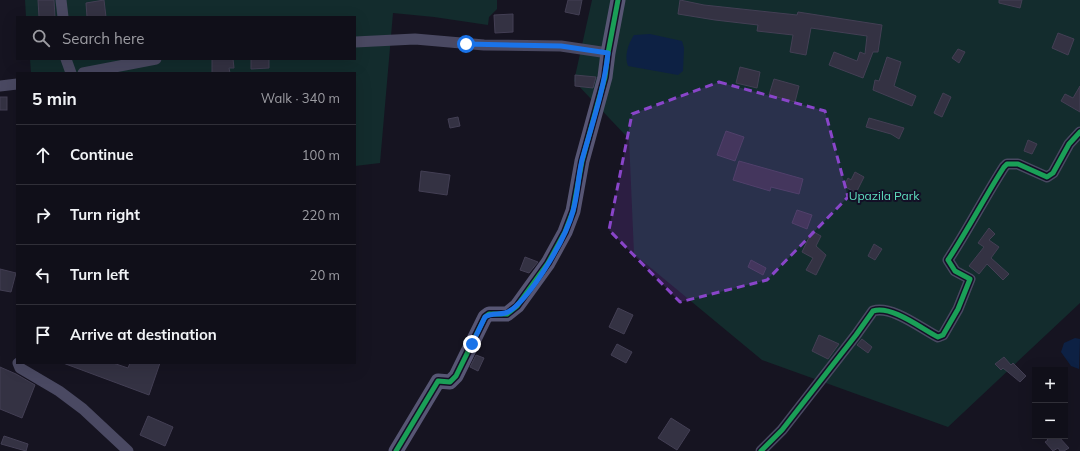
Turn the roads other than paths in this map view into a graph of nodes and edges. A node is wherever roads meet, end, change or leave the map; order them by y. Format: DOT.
graph roads {
  1 [pos="61,0"];
  2 [pos="618,0"];
  3 [pos="62,16"];
  4 [pos="356,42"];
  5 [pos="608,53"];
  6 [pos="66,60"];
  7 [pos="151,60"];
  8 [pos="71,72"];
  9 [pos="88,72"];
  10 [pos="16,84"];
  11 [pos="0,86"];
  12 [pos="1080,132"];
  13 [pos="18,364"];
  14 [pos="128,451"];
  15 [pos="396,451"];
  16 [pos="761,451"];
  1 -- 3 [label="street"];
  2 -- 5 [label="street"];
  4 -- 5 [label="street"];
  5 -- 15 [label="street"];
  6 -- 8 [label="street"];
  7 -- 9 [label="street"];
  10 -- 11 [label="street"];
  12 -- 16 [label="street"];
  13 -- 14 [label="street"];
}
